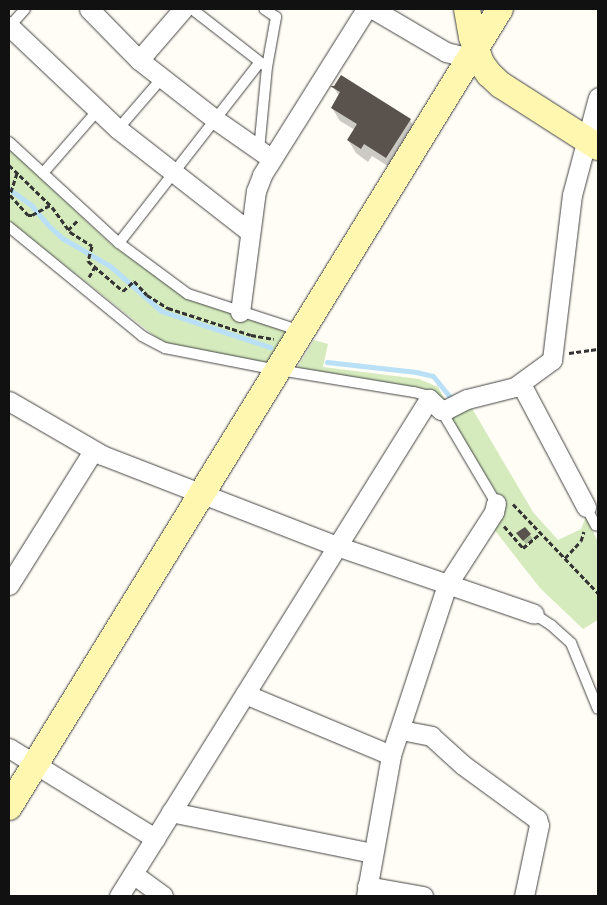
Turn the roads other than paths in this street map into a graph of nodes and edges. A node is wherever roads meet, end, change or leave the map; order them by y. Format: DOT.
graph roads {
  1 [pos="25,9"];
  2 [pos="89,9"];
  3 [pos="183,9"];
  4 [pos="192,9"];
  5 [pos="264,9"];
  6 [pos="366,9"];
  7 [pos="373,9"];
  8 [pos="467,9"];
  9 [pos="500,9"];
  10 [pos="9,27"];
  11 [pos="473,53"];
  12 [pos="139,60"];
  13 [pos="264,64"];
  14 [pos="162,78"];
  15 [pos="598,97"];
  16 [pos="97,111"];
  17 [pos="216,120"];
  18 [pos="118,129"];
  19 [pos="9,142"];
  20 [pos="593,143"];
  21 [pos="265,154"];
  22 [pos="43,173"];
  23 [pos="172,174"];
  24 [pos="9,228"];
  25 [pos="250,232"];
  26 [pos="119,243"];
  27 [pos="240,312"];
  28 [pos="292,336"];
  29 [pos="279,370"];
  30 [pos="521,384"];
  31 [pos="9,402"];
  32 [pos="435,404"];
  33 [pos="93,451"];
  34 [pos="203,492"];
  35 [pos="500,506"];
  36 [pos="588,510"];
  37 [pos="596,526"];
  38 [pos="336,546"];
  39 [pos="10,580"];
  40 [pos="447,585"];
  41 [pos="534,614"];
  42 [pos="245,694"];
  43 [pos="598,709"];
  44 [pos="401,730"];
  45 [pos="9,748"];
  46 [pos="391,755"];
  47 [pos="36,764"];
  48 [pos="9,807"];
  49 [pos="171,812"];
  50 [pos="155,838"];
  51 [pos="373,853"];
  52 [pos="132,874"];
  53 [pos="366,891"];
  54 [pos="119,896"];
  55 [pos="164,896"];
  56 [pos="423,896"];
  57 [pos="524,896"];
  1 -- 10 [label="lane"];
  2 -- 12 [label="street"];
  3 -- 12 [label="street"];
  4 -- 13 [label="lane"];
  5 -- 13 [label="lane"];
  6 -- 21 [label="street"];
  7 -- 11 [label="street"];
  8 -- 11 [label="street"];
  9 -- 11 [label="street"];
  10 -- 16 [label="street"];
  11 -- 20 [label="street"];
  11 -- 28 [label="street"];
  12 -- 14 [label="street"];
  13 -- 17 [label="lane"];
  13 -- 21 [label="lane"];
  14 -- 17 [label="street"];
  14 -- 18 [label="lane"];
  15 -- 20 [label="street"];
  16 -- 18 [label="street"];
  16 -- 22 [label="lane"];
  17 -- 21 [label="street"];
  17 -- 23 [label="lane"];
  18 -- 23 [label="street"];
  19 -- 22 [label="lane"];
  20 -- 30 [label="street"];
  21 -- 25 [label="street"];
  22 -- 26 [label="lane"];
  23 -- 25 [label="street"];
  23 -- 26 [label="lane"];
  24 -- 29 [label="lane"];
  25 -- 27 [label="street"];
  26 -- 27 [label="lane"];
  27 -- 28 [label="lane"];
  28 -- 29 [label="street"];
  29 -- 32 [label="lane"];
  29 -- 34 [label="street"];
  30 -- 32 [label="street"];
  30 -- 36 [label="street"];
  31 -- 33 [label="street"];
  32 -- 35 [label="lane"];
  32 -- 38 [label="street"];
  33 -- 34 [label="street"];
  33 -- 39 [label="street"];
  34 -- 38 [label="street"];
  34 -- 47 [label="street"];
  35 -- 40 [label="street"];
  36 -- 37 [label="lane"];
  38 -- 40 [label="street"];
  38 -- 42 [label="street"];
  40 -- 41 [label="street"];
  40 -- 44 [label="street"];
  41 -- 43 [label="lane"];
  42 -- 46 [label="street"];
  42 -- 49 [label="street"];
  44 -- 46 [label="street"];
  44 -- 57 [label="street"];
  45 -- 47 [label="street"];
  46 -- 51 [label="street"];
  47 -- 48 [label="street"];
  47 -- 50 [label="street"];
  49 -- 50 [label="street"];
  49 -- 51 [label="street"];
  50 -- 52 [label="street"];
  51 -- 53 [label="street"];
  52 -- 54 [label="street"];
  52 -- 55 [label="street"];
  53 -- 56 [label="street"];
}
